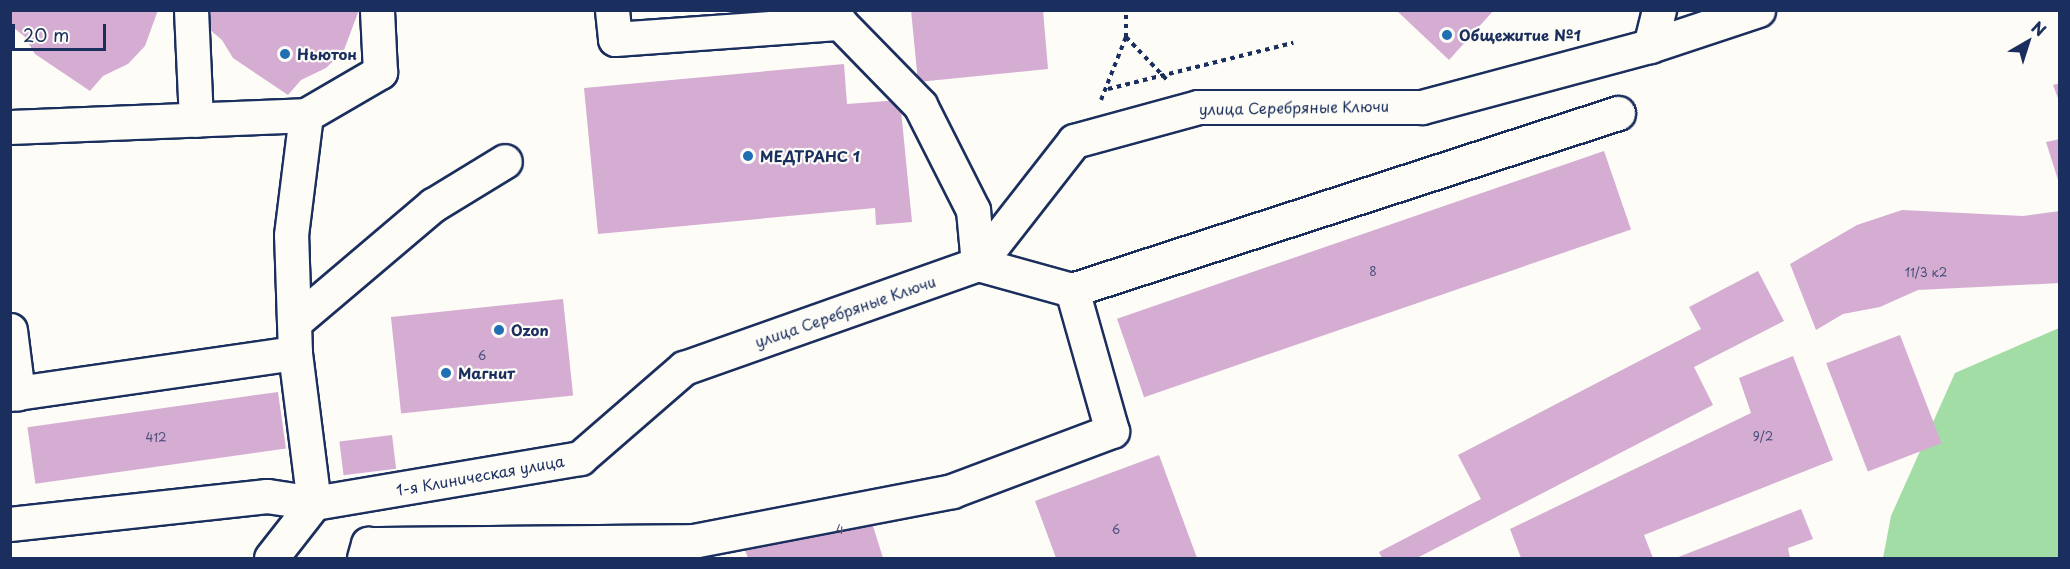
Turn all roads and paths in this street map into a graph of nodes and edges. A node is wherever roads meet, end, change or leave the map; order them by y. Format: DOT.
graph roads {
  1 [pos="190,10"];
  2 [pos="377,10"];
  3 [pos="612,10"];
  4 [pos="1126,10"];
  5 [pos="1659,10"];
  6 [pos="1758,10"];
  7 [pos="1126,37"];
  8 [pos="1293,43"];
  9 [pos="1650,46"];
  10 [pos="1160,73"];
  11 [pos="1198,107"];
  12 [pos="1618,112"];
  13 [pos="306,115"];
  14 [pos="196,120"];
  15 [pos="10,127"];
  16 [pos="505,161"];
  17 [pos="978,264"];
  18 [pos="1072,290"];
  19 [pos="296,321"];
  20 [pos="10,330"];
  21 [pos="295,353"];
  22 [pos="684,368"];
  23 [pos="14,393"];
  24 [pos="314,503"];
  25 [pos="10,524"];
  26 [pos="578,550"];
  27 [pos="676,550"];
  28 [pos="271,558"];
  29 [pos="364,558"];
  1 -- 14 [label="street"];
  2 -- 13 [label="street"];
  3 -- 17 [label="street"];
  4 -- 7 [label="path"];
  5 -- 9 [label="street"];
  6 -- 9 [label="street, улица Серебряные Ключи"];
  7 -- 10 [label="path"];
  7 -- 10 [label="path"];
  8 -- 10 [label="path"];
  9 -- 11 [label="street, улица Серебряные Ключи"];
  10 -- 11 [label="path"];
  11 -- 17 [label="street, улица Серебряные Ключи"];
  12 -- 18 [label="street"];
  13 -- 14 [label="street"];
  13 -- 19 [label="street"];
  14 -- 15 [label="street"];
  16 -- 19 [label="street"];
  17 -- 18 [label="street"];
  17 -- 22 [label="street, улица Серебряные Ключи"];
  18 -- 27 [label="street"];
  19 -- 21 [label="street"];
  20 -- 23 [label="street"];
  21 -- 23 [label="street"];
  21 -- 24 [label="street"];
  22 -- 24 [label="street, 1-я Клиническая улица"];
  24 -- 25 [label="street, 1-я Клиническая улица"];
  24 -- 28 [label="street"];
  26 -- 27 [label="street"];
  26 -- 29 [label="street"];
}
